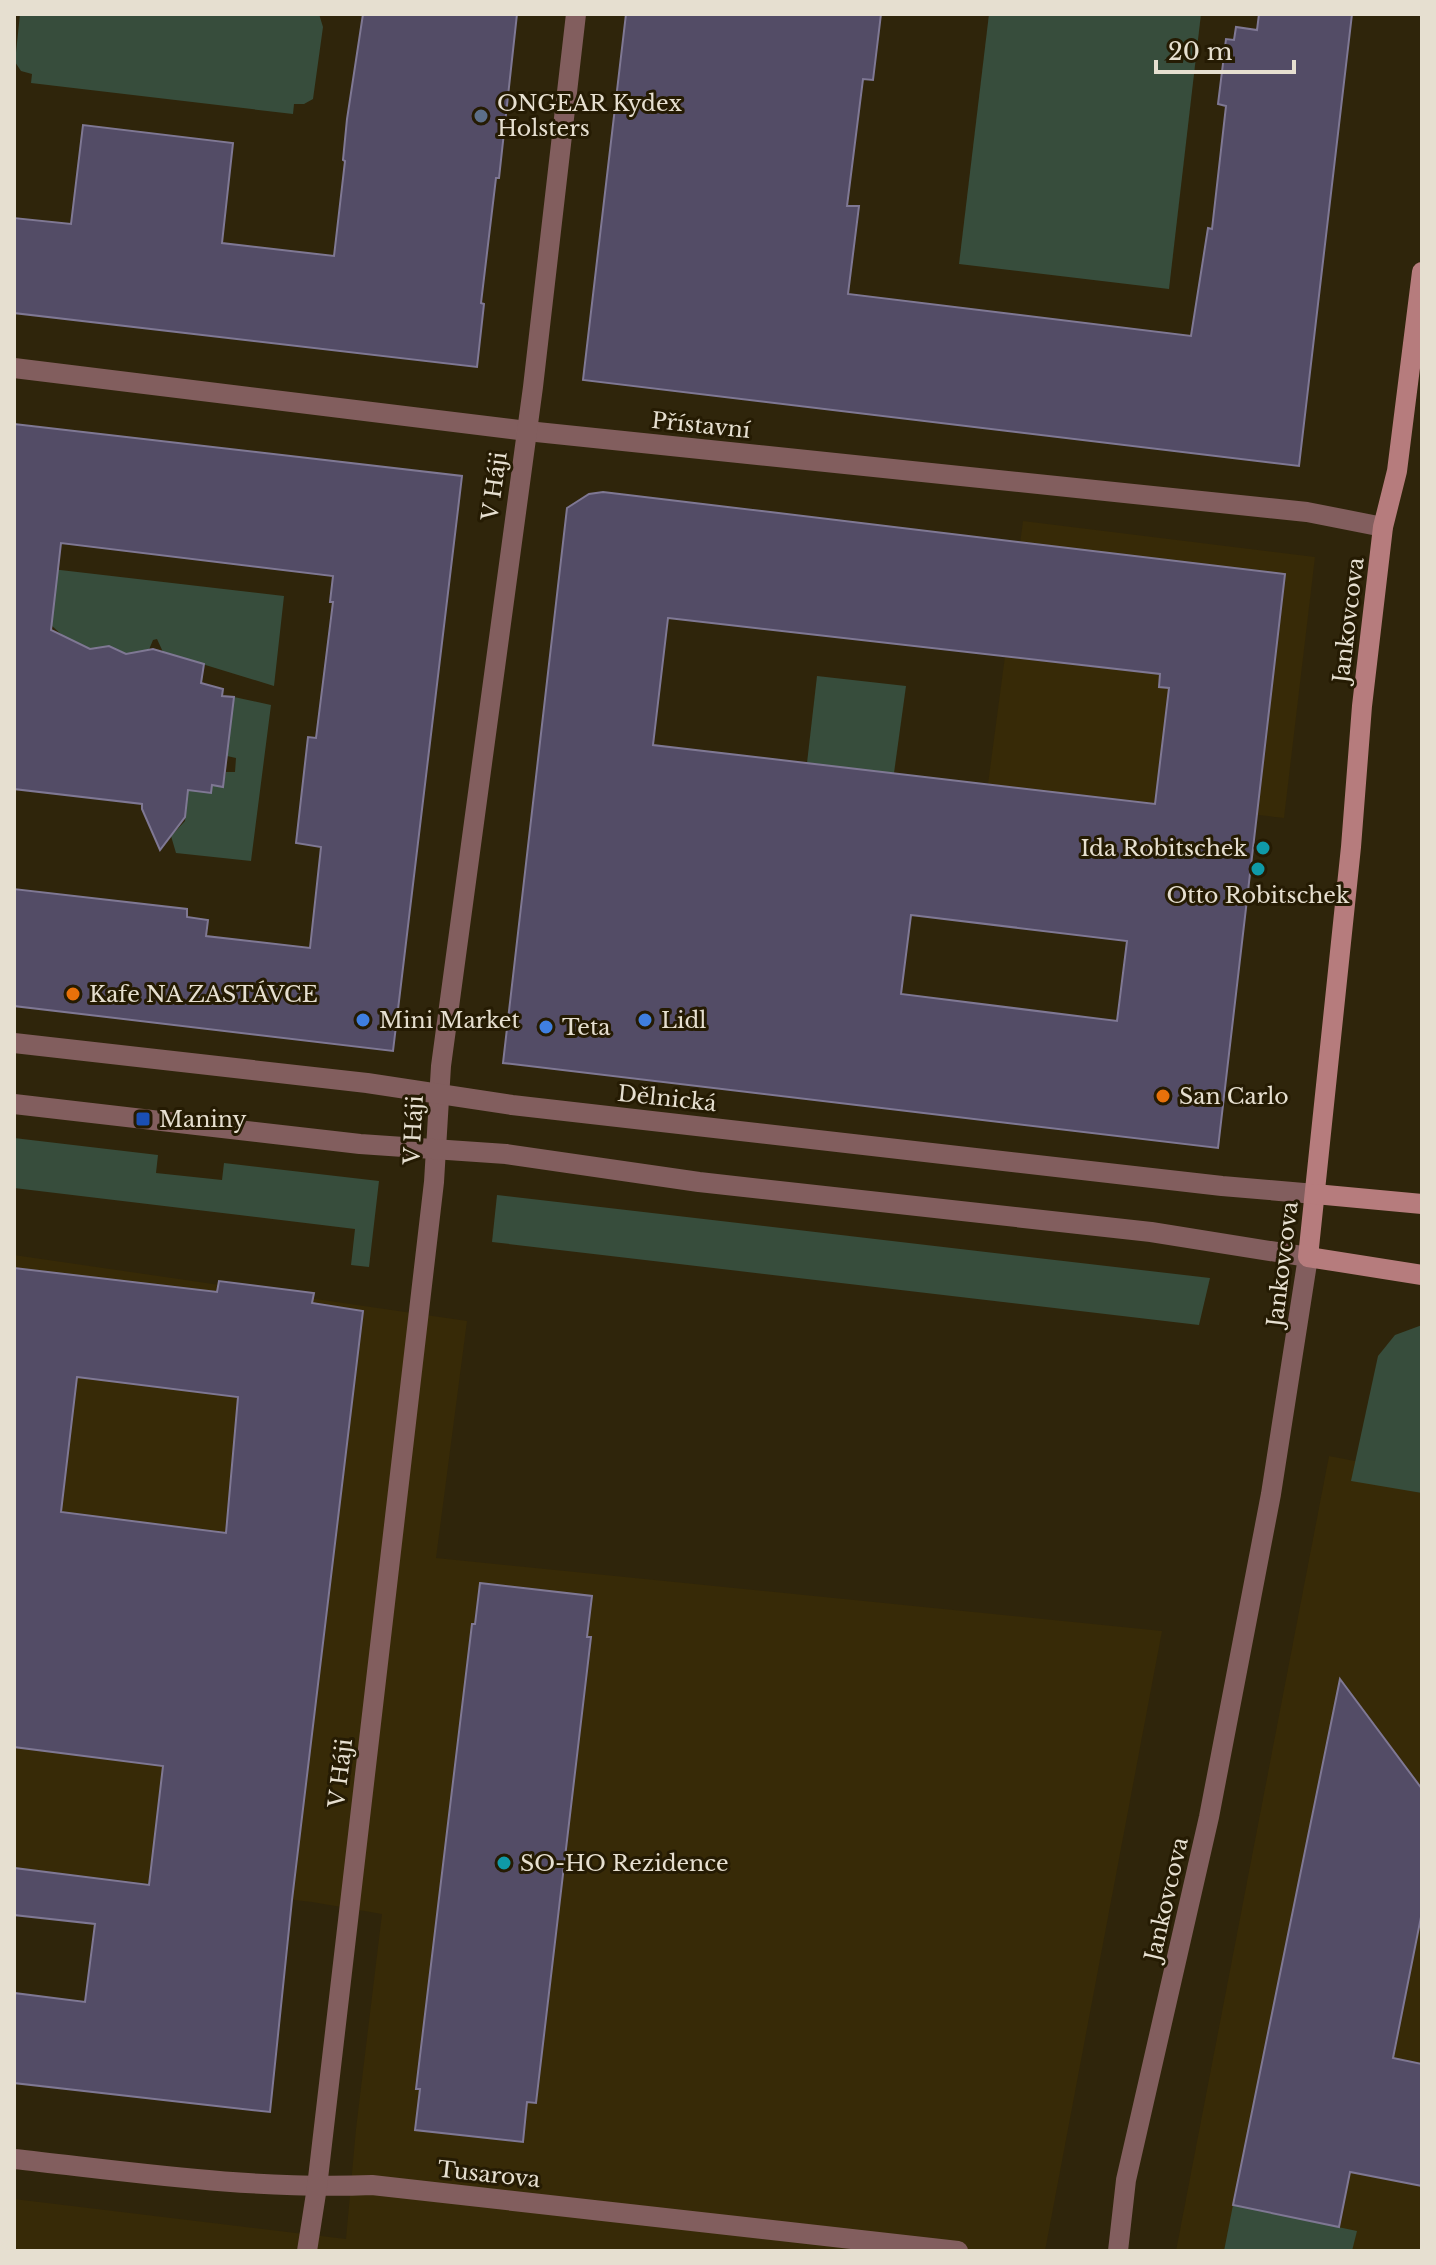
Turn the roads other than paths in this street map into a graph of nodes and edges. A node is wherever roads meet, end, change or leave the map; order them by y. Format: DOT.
graph roads {
  1 [pos="576,14"];
  2 [pos="1422,272"];
  3 [pos="14,368"];
  4 [pos="527,431"];
  5 [pos="1383,527"];
  6 [pos="14,1043"];
  7 [pos="439,1093"];
  8 [pos="14,1104"];
  9 [pos="435,1150"];
  10 [pos="1315,1194"];
  11 [pos="1422,1204"];
  12 [pos="1308,1257"];
  13 [pos="1422,1275"];
  14 [pos="14,2159"];
  15 [pos="317,2187"];
  16 [pos="307,2251"];
  17 [pos="958,2251"];
  18 [pos="1118,2251"];
  1 -- 4 [label="street, V Háji"];
  2 -- 5 [label="main road, Jankovcova"];
  3 -- 4 [label="street, Přístavní"];
  4 -- 5 [label="street, Přístavní"];
  4 -- 7 [label="street, V Háji"];
  5 -- 10 [label="main road, Jankovcova"];
  6 -- 7 [label="street, Dělnická"];
  7 -- 9 [label="street, V Háji"];
  7 -- 10 [label="street, Dělnická"];
  8 -- 9 [label="street"];
  9 -- 12 [label="street"];
  9 -- 15 [label="street, V Háji"];
  10 -- 11 [label="main road"];
  10 -- 12 [label="main road, Jankovcova"];
  12 -- 13 [label="main road"];
  12 -- 18 [label="street, Jankovcova"];
  14 -- 15 [label="street, Tusarova"];
  15 -- 16 [label="street, V Háji"];
  15 -- 17 [label="street, Tusarova"];
}
